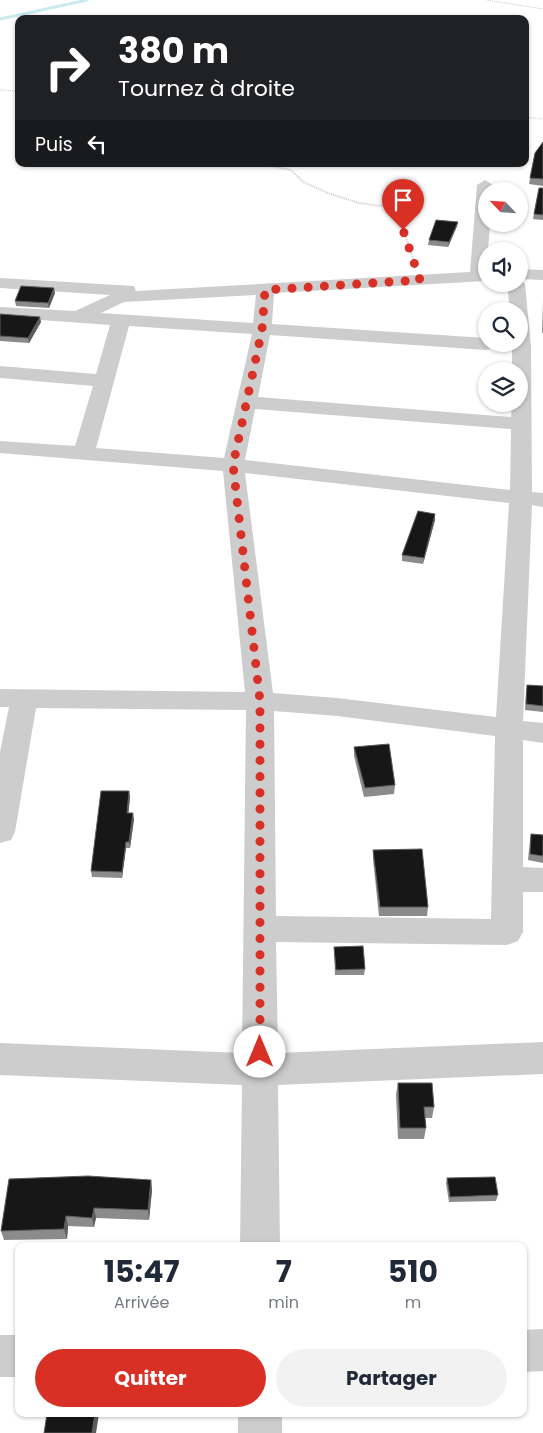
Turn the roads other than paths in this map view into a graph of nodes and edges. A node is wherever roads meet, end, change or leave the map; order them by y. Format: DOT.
graph roads {
  1 [pos="528,274"];
  2 [pos="543,275"];
  3 [pos="478,276"];
  4 [pos="0,283"];
  5 [pos="265,290"];
  6 [pos="197,294"];
  7 [pos="0,312"];
  8 [pos="78,317"];
  9 [pos="121,320"];
  10 [pos="262,330"];
  11 [pos="528,334"];
  12 [pos="478,343"];
  13 [pos="533,347"];
  14 [pos="0,372"];
  15 [pos="104,381"];
  16 [pos="246,402"];
  17 [pos="522,424"];
  18 [pos="0,447"];
  19 [pos="84,452"];
  20 [pos="233,465"];
  21 [pos="532,499"];
  22 [pos="12,698"];
  23 [pos="260,701"];
  24 [pos="508,728"];
  25 [pos="543,732"];
  26 [pos="0,832"];
  27 [pos="508,879"];
  28 [pos="543,880"];
  29 [pos="260,929"];
  30 [pos="0,1059"];
  31 [pos="542,1062"];
  32 [pos="260,1070"];
  33 [pos="260,1242"];
  34 [pos="543,1350"];
  35 [pos="527,1351"];
  36 [pos="0,1356"];
  37 [pos="15,1356"];
  38 [pos="260,1417"];
  39 [pos="260,1433"];
  1 -- 2 [label="street"];
  3 -- 5 [label="street"];
  4 -- 6 [label="street"];
  5 -- 6 [label="street"];
  5 -- 10 [label="street"];
  6 -- 8 [label="street"];
  7 -- 8 [label="street"];
  8 -- 9 [label="street"];
  9 -- 10 [label="street"];
  9 -- 15 [label="street"];
  10 -- 12 [label="street"];
  10 -- 16 [label="street"];
  11 -- 13 [label="street"];
  13 -- 17 [label="street"];
  14 -- 15 [label="street"];
  15 -- 19 [label="street"];
  16 -- 17 [label="street"];
  16 -- 20 [label="street"];
  17 -- 21 [label="street"];
  18 -- 19 [label="street"];
  19 -- 20 [label="street"];
  20 -- 21 [label="street"];
  20 -- 23 [label="street"];
  21 -- 24 [label="street"];
  22 -- 23 [label="street"];
  22 -- 26 [label="street"];
  23 -- 24 [label="street"];
  23 -- 29 [label="street"];
  24 -- 25 [label="street"];
  24 -- 27 [label="street"];
  27 -- 28 [label="street"];
  27 -- 29 [label="street"];
  29 -- 32 [label="street"];
  30 -- 32 [label="street"];
  31 -- 32 [label="street"];
  32 -- 33 [label="street"];
  34 -- 35 [label="street"];
  36 -- 37 [label="street"];
  38 -- 39 [label="street"];
}
